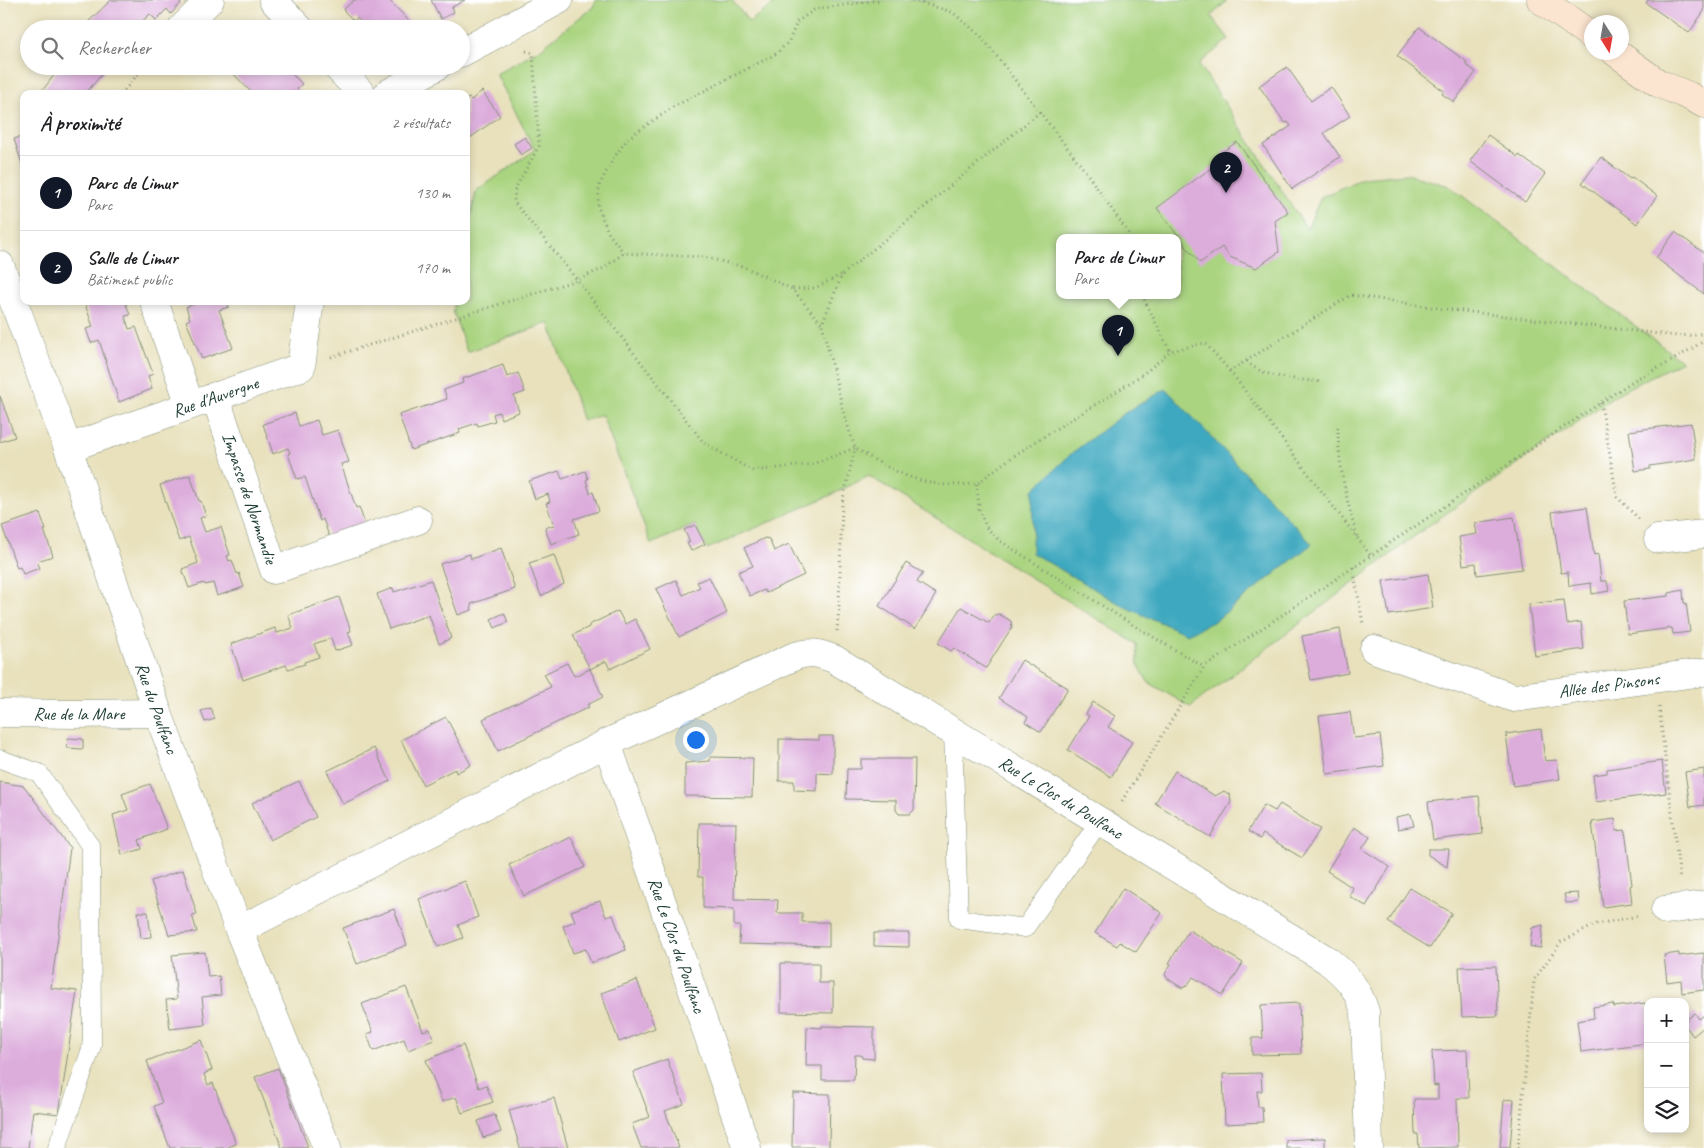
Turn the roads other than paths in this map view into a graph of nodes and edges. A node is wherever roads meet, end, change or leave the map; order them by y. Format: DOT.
graph roads {
  1 [pos="210,0"];
  2 [pos="273,0"];
  3 [pos="559,0"];
  4 [pos="1542,0"];
  5 [pos="190,20"];
  6 [pos="292,20"];
  7 [pos="1584,30"];
  8 [pos="470,48"];
  9 [pos="1626,60"];
  10 [pos="344,75"];
  11 [pos="421,75"];
  12 [pos="358,90"];
  13 [pos="394,90"];
  14 [pos="1704,104"];
  15 [pos="0,264"];
  16 [pos="156,305"];
  17 [pos="309,305"];
  18 [pos="202,401"];
  19 [pos="68,448"];
  20 [pos="418,520"];
  21 [pos="1704,534"];
  22 [pos="1658,539"];
  23 [pos="1374,649"];
  24 [pos="1704,672"];
  25 [pos="0,713"];
  26 [pos="158,713"];
  27 [pos="953,731"];
  28 [pos="608,743"];
  29 [pos="0,759"];
  30 [pos="1103,823"];
  31 [pos="239,930"];
  32 [pos="57,1148"];
  33 [pos="327,1148"];
  34 [pos="746,1148"];
  35 [pos="1369,1148"];
  1 -- 5 [label="street"];
  2 -- 6 [label="street"];
  3 -- 8 [label="street"];
  4 -- 7 [label="street"];
  9 -- 14 [label="street"];
  10 -- 12 [label="street"];
  11 -- 13 [label="street"];
  15 -- 19 [label="street, Rue du Poulfanc"];
  16 -- 18 [label="street"];
  17 -- 18 [label="street, Rue d'Auvergne"];
  18 -- 19 [label="street, Rue d'Auvergne"];
  18 -- 20 [label="street, Impasse de Normandie"];
  19 -- 26 [label="street, Rue du Poulfanc"];
  21 -- 22 [label="street"];
  23 -- 24 [label="street, Allée des Pinsons"];
  25 -- 26 [label="street, Rue de la Mare"];
  26 -- 31 [label="street, Rue du Poulfanc"];
  27 -- 28 [label="street, Rue Le Clos du Poulfanc"];
  27 -- 30 [label="street, Rue Le Clos du Poulfanc"];
  27 -- 30 [label="lane"];
  28 -- 31 [label="street, Rue Le Clos du Poulfanc"];
  28 -- 34 [label="street, Rue Le Clos du Poulfanc"];
  29 -- 32 [label="lane"];
  30 -- 35 [label="street, Rue Le Clos du Poulfanc"];
  31 -- 33 [label="street, Rue du Poulfanc"];
}
